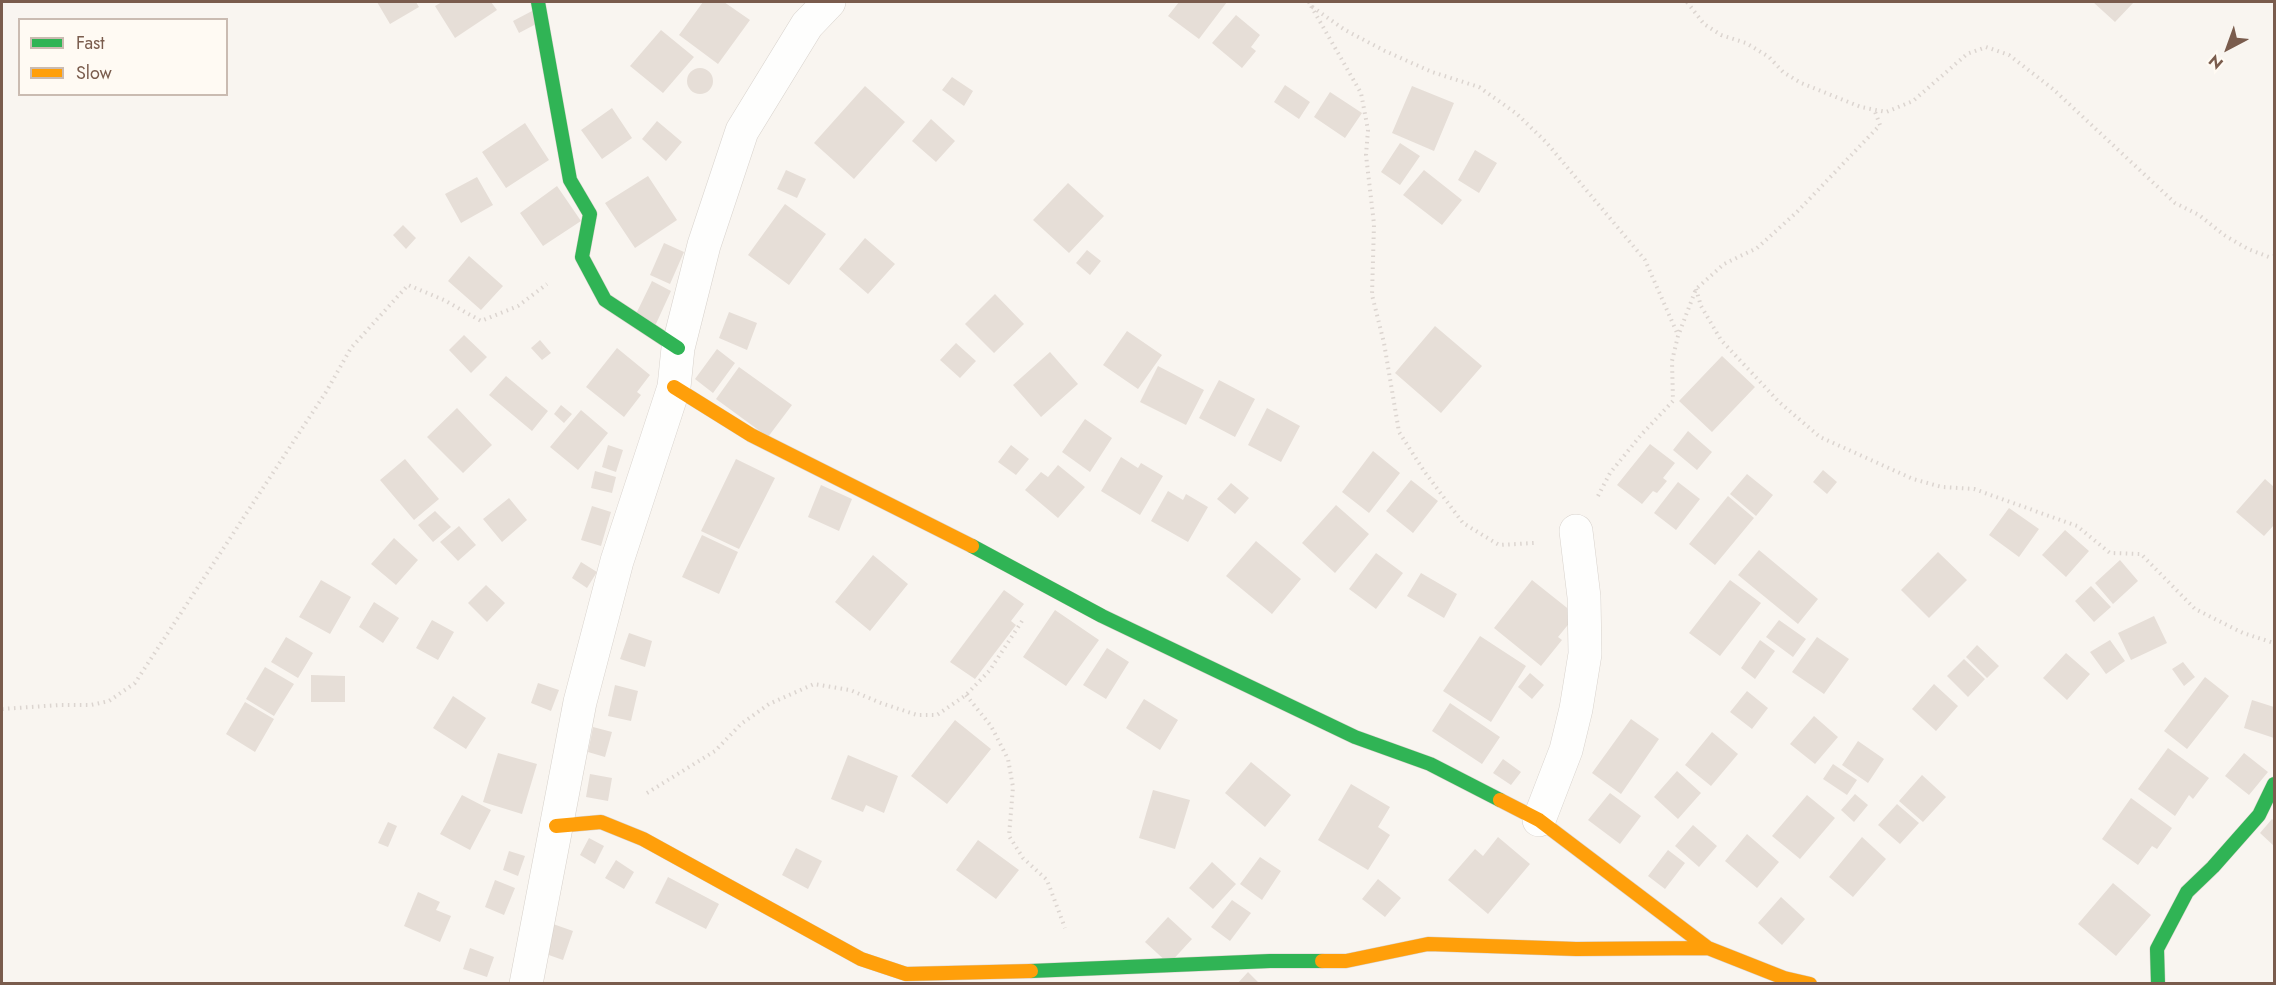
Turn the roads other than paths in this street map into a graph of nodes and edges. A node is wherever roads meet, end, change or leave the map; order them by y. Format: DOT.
graph roads {
  1 [pos="538,2"];
  2 [pos="829,2"];
  3 [pos="678,348"];
  4 [pos="674,387"];
  5 [pos="1576,531"];
  6 [pos="2274,784"];
  7 [pos="1539,820"];
  8 [pos="556,826"];
  9 [pos="1708,948"];
  10 [pos="914,979"];
  11 [pos="526,984"];
  12 [pos="1810,984"];
  13 [pos="2158,984"];
  1 -- 3 [label="street"];
  2 -- 3 [label="street"];
  3 -- 4 [label="street"];
  4 -- 7 [label="street"];
  4 -- 8 [label="street"];
  5 -- 7 [label="street"];
  6 -- 13 [label="street"];
  7 -- 9 [label="street"];
  8 -- 10 [label="street"];
  8 -- 11 [label="street"];
  9 -- 10 [label="street"];
  9 -- 12 [label="street"];
}
